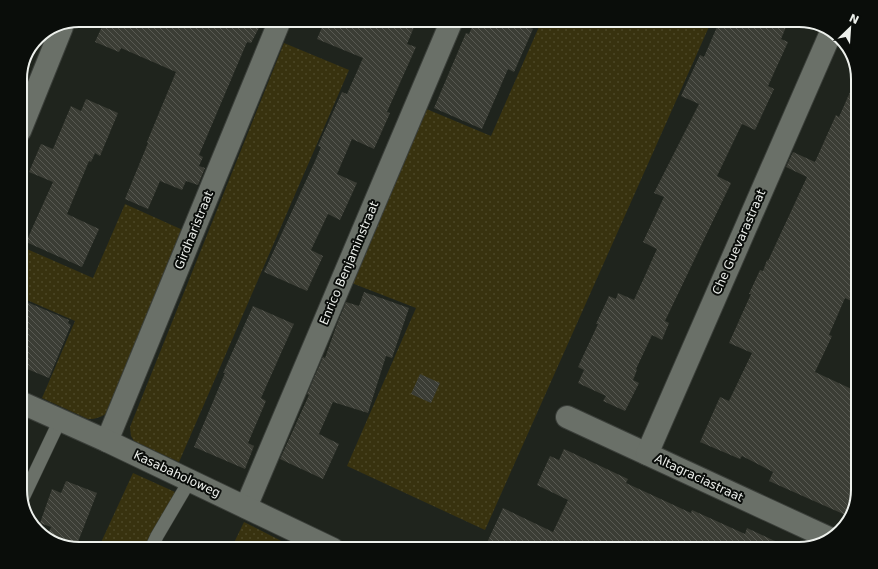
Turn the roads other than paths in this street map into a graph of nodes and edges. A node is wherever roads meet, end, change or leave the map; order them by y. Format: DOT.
graph roads {
  1 [pos="277,27"];
  2 [pos="449,27"];
  3 [pos="61,30"];
  4 [pos="829,37"];
  5 [pos="27,114"];
  6 [pos="27,405"];
  7 [pos="567,417"];
  8 [pos="60,420"];
  9 [pos="107,440"];
  10 [pos="646,454"];
  11 [pos="190,480"];
  12 [pos="27,489"];
  13 [pos="246,507"];
  14 [pos="824,536"];
  15 [pos="154,542"];
  16 [pos="318,542"];
  1 -- 9 [label="street, Girdharistraat"];
  2 -- 13 [label="street, Enrico Benjaminstraat"];
  3 -- 5 [label="street"];
  4 -- 10 [label="street, Che Guevarastraat"];
  6 -- 8 [label="street, Kasabaholoweg"];
  7 -- 10 [label="street, Altagraciastraat"];
  8 -- 9 [label="street, Kasabaholoweg"];
  8 -- 12 [label="lane"];
  9 -- 11 [label="street, Kasabaholoweg"];
  10 -- 14 [label="street, Altagraciastraat"];
  11 -- 13 [label="street, Kasabaholoweg"];
  11 -- 15 [label="lane"];
  13 -- 16 [label="street, Kasabaholoweg"];
}
